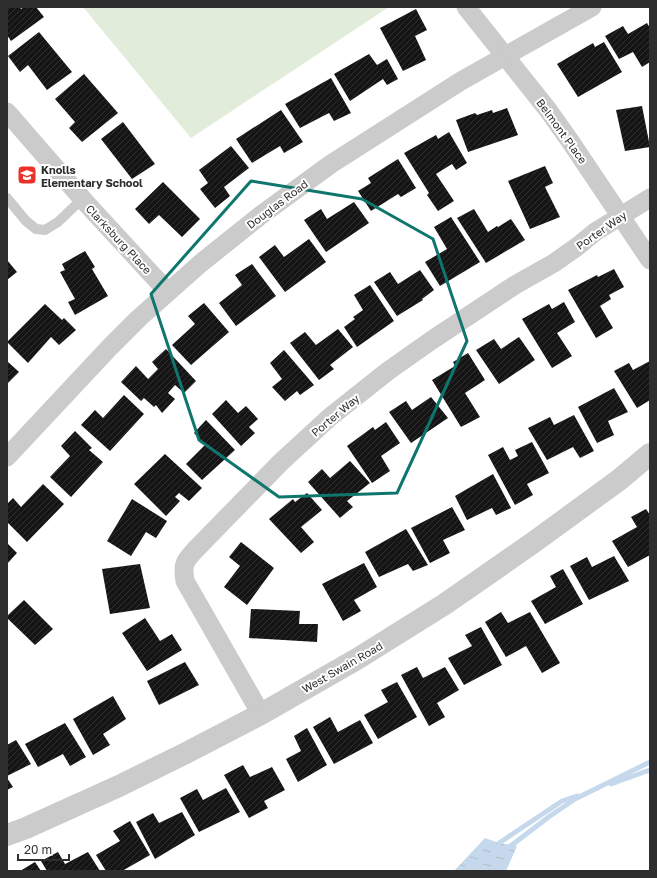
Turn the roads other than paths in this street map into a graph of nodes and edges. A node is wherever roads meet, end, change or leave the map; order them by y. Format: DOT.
graph roads {
  1 [pos="466,7"];
  2 [pos="592,7"];
  3 [pos="506,56"];
  4 [pos="7,112"];
  5 [pos="7,198"];
  6 [pos="650,198"];
  7 [pos="82,199"];
  8 [pos="620,215"];
  9 [pos="650,260"];
  10 [pos="168,292"];
  11 [pos="650,454"];
  12 [pos="7,457"];
  13 [pos="261,714"];
  14 [pos="7,835"];
  1 -- 3 [label="street, Belmont Place"];
  2 -- 3 [label="street, Douglas Road"];
  3 -- 8 [label="street, Belmont Place"];
  3 -- 10 [label="street, Douglas Road"];
  4 -- 7 [label="street, Clarksburg Place"];
  5 -- 7 [label="lane"];
  6 -- 8 [label="street, Porter Way"];
  7 -- 10 [label="street, Clarksburg Place"];
  8 -- 9 [label="street, Belmont Place"];
  8 -- 13 [label="street, Porter Way"];
  10 -- 12 [label="street, Douglas Road"];
  11 -- 13 [label="street, West Swain Road"];
  13 -- 14 [label="street, West Swain Road"];
}
